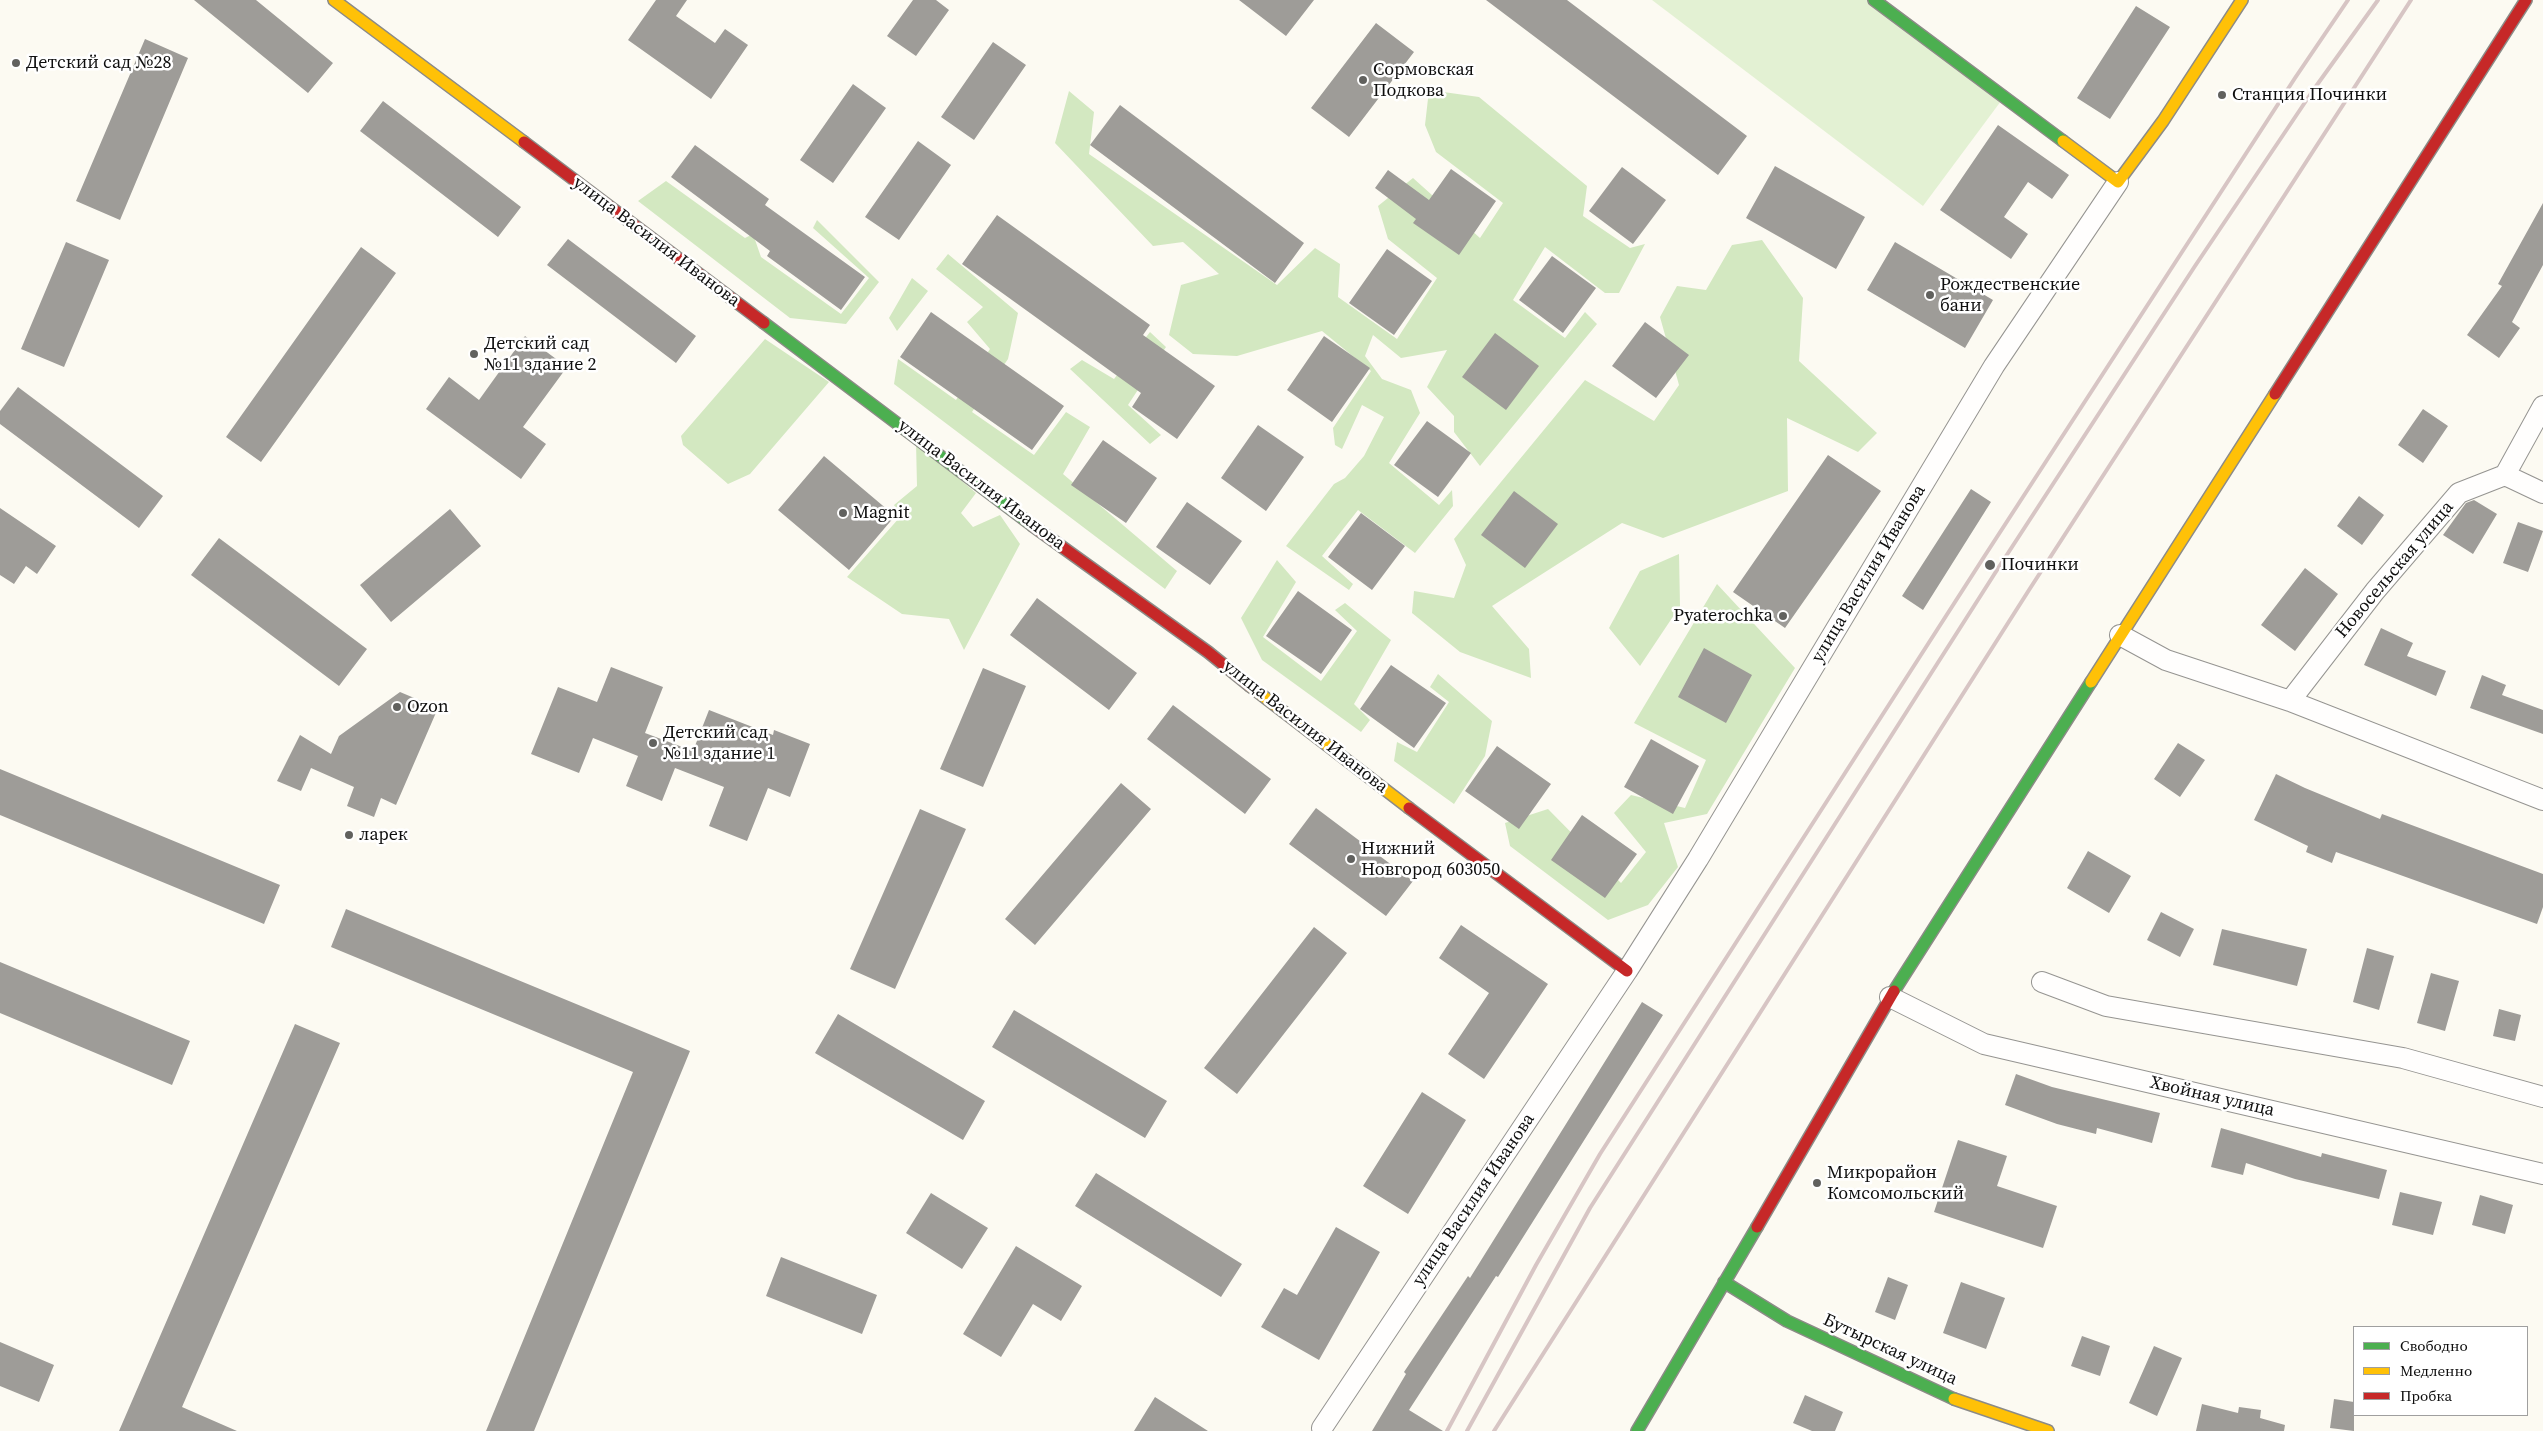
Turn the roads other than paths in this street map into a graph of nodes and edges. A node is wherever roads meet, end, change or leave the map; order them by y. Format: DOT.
graph roads {
  1 [pos="334,0"];
  2 [pos="1874,0"];
  3 [pos="2242,0"];
  4 [pos="2526,0"];
  5 [pos="2118,182"];
  6 [pos="2543,406"];
  7 [pos="2505,475"];
  8 [pos="2543,493"];
  9 [pos="2120,636"];
  10 [pos="2290,701"];
  11 [pos="2543,800"];
  12 [pos="1627,971"];
  13 [pos="2042,982"];
  14 [pos="1890,997"];
  15 [pos="2543,1097"];
  16 [pos="2543,1174"];
  17 [pos="1724,1282"];
  18 [pos="1322,1428"];
  19 [pos="1637,1431"];
  20 [pos="2048,1431"];
  1 -- 12 [label="street, улица Василия Иванова"];
  2 -- 5 [label="street"];
  3 -- 5 [label="street"];
  4 -- 9 [label="street"];
  5 -- 12 [label="street, улица Василия Иванова"];
  6 -- 7 [label="street"];
  7 -- 8 [label="street"];
  7 -- 10 [label="street, Новосельская улица"];
  9 -- 10 [label="street"];
  9 -- 14 [label="street"];
  10 -- 11 [label="street"];
  12 -- 18 [label="street, улица Василия Иванова"];
  13 -- 15 [label="street"];
  14 -- 16 [label="street, Хвойная улица"];
  14 -- 17 [label="street"];
  17 -- 19 [label="street"];
  17 -- 20 [label="street, Бутырская улица"];
}
